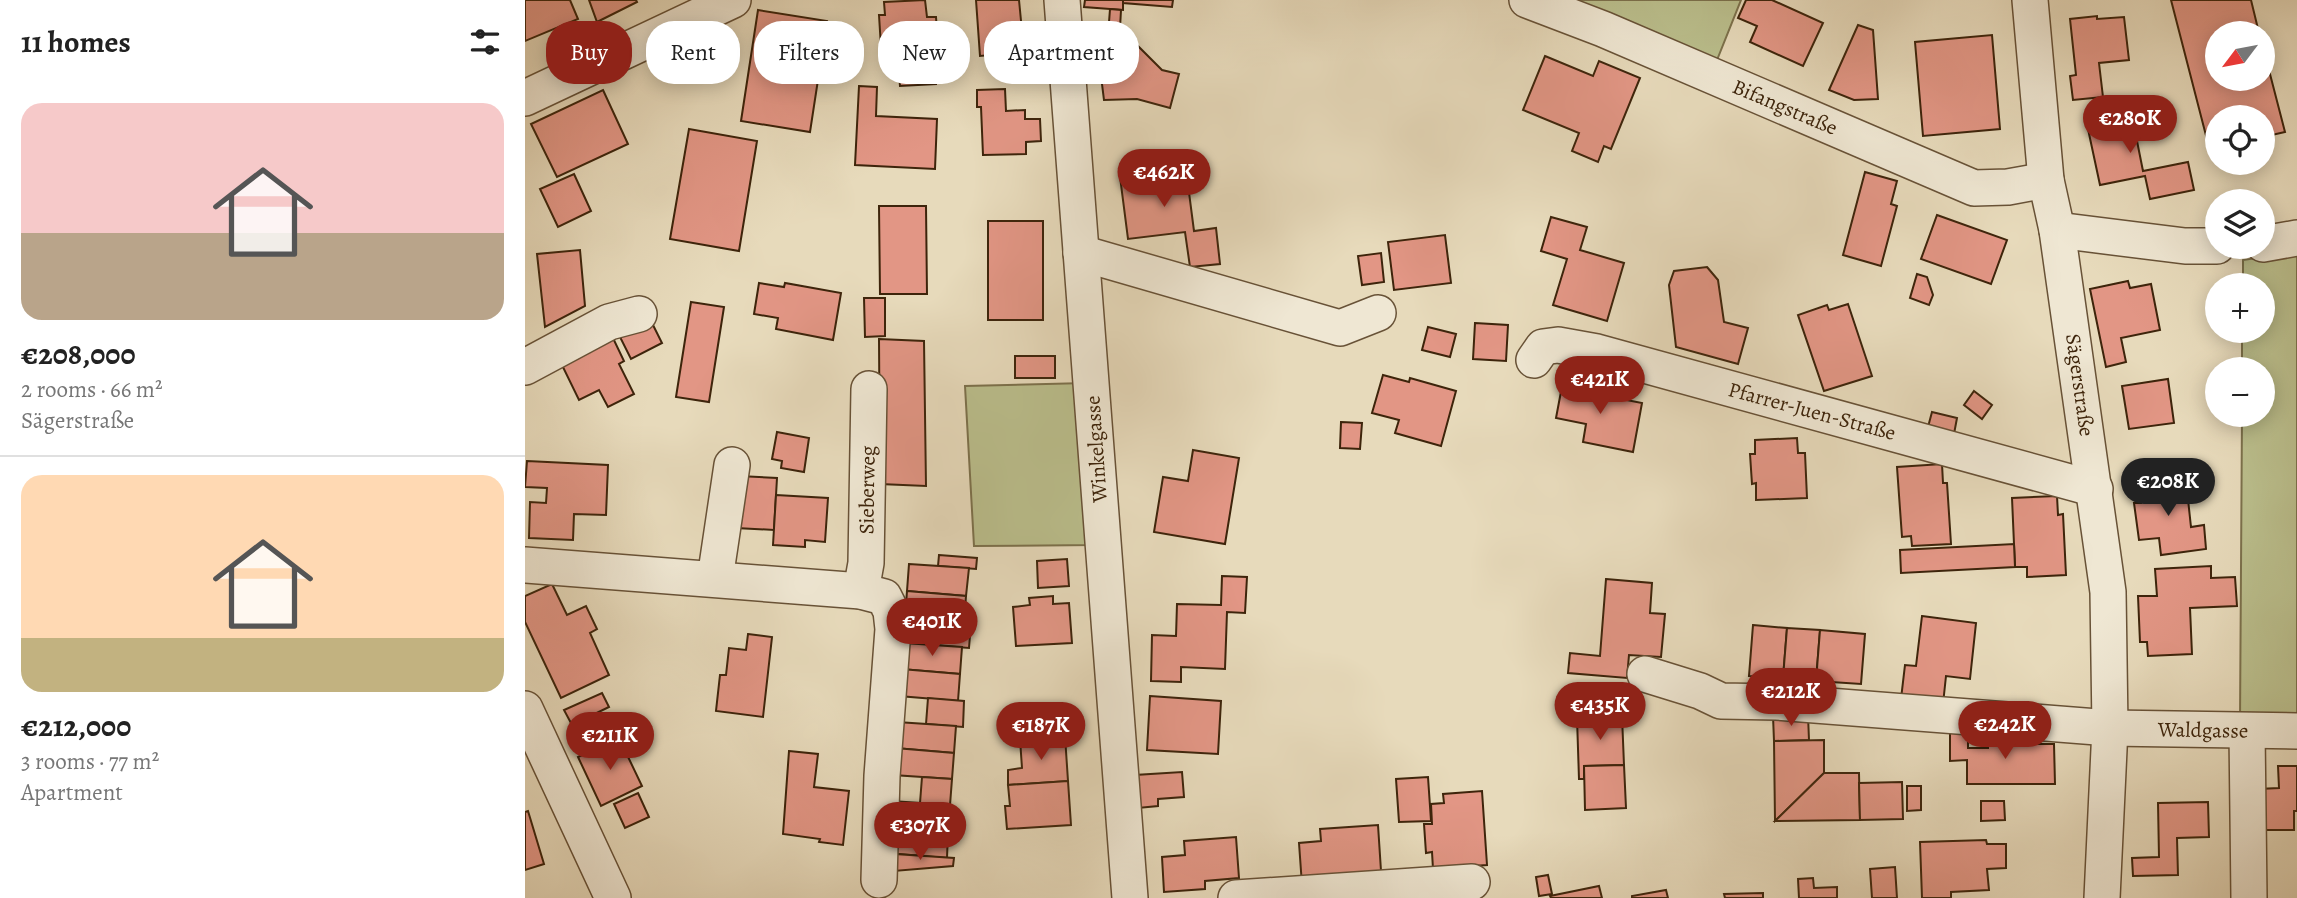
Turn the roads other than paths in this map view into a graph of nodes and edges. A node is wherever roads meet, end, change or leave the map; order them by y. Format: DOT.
graph roads {
  1 [pos="731,0"];
  2 [pos="1062,0"];
  3 [pos="1527,0"];
  4 [pos="2030,0"];
  5 [pos="525,98"];
  6 [pos="2046,180"];
  7 [pos="2057,230"];
  8 [pos="2297,239"];
  9 [pos="2275,242"];
  10 [pos="2205,246"];
  11 [pos="1081,253"];
  12 [pos="1378,313"];
  13 [pos="639,314"];
  14 [pos="1534,360"];
  15 [pos="525,367"];
  16 [pos="869,389"];
  17 [pos="732,464"];
  18 [pos="2095,488"];
  19 [pos="525,565"];
  20 [pos="715,579"];
  21 [pos="861,591"];
  22 [pos="1645,674"];
  23 [pos="525,709"];
  24 [pos="2110,728"];
  25 [pos="2246,731"];
  26 [pos="2297,731"];
  27 [pos="880,880"];
  28 [pos="1472,882"];
  29 [pos="2098,897"];
  30 [pos="613,898"];
  31 [pos="1131,898"];
  32 [pos="1236,898"];
  33 [pos="2249,898"];
  1 -- 5 [label="street"];
  2 -- 11 [label="street, Winkelgasse"];
  3 -- 6 [label="street, Bifangstraße"];
  4 -- 6 [label="street, Sägerstraße"];
  6 -- 7 [label="street, Sägerstraße"];
  7 -- 10 [label="street"];
  7 -- 18 [label="street, Sägerstraße"];
  8 -- 9 [label="street"];
  11 -- 12 [label="street"];
  11 -- 31 [label="street, Winkelgasse"];
  13 -- 15 [label="street"];
  14 -- 18 [label="street, Pfarrer-Juen-Straße"];
  16 -- 21 [label="street, Sieberweg"];
  17 -- 20 [label="street"];
  18 -- 24 [label="street, Sägerstraße"];
  19 -- 20 [label="street"];
  20 -- 21 [label="street"];
  21 -- 27 [label="street"];
  22 -- 24 [label="street, Waldgasse"];
  23 -- 30 [label="street"];
  24 -- 25 [label="street, Waldgasse"];
  24 -- 29 [label="street, Sägerstraße"];
  25 -- 26 [label="street, Waldgasse"];
  25 -- 33 [label="street"];
  28 -- 32 [label="street"];
}
